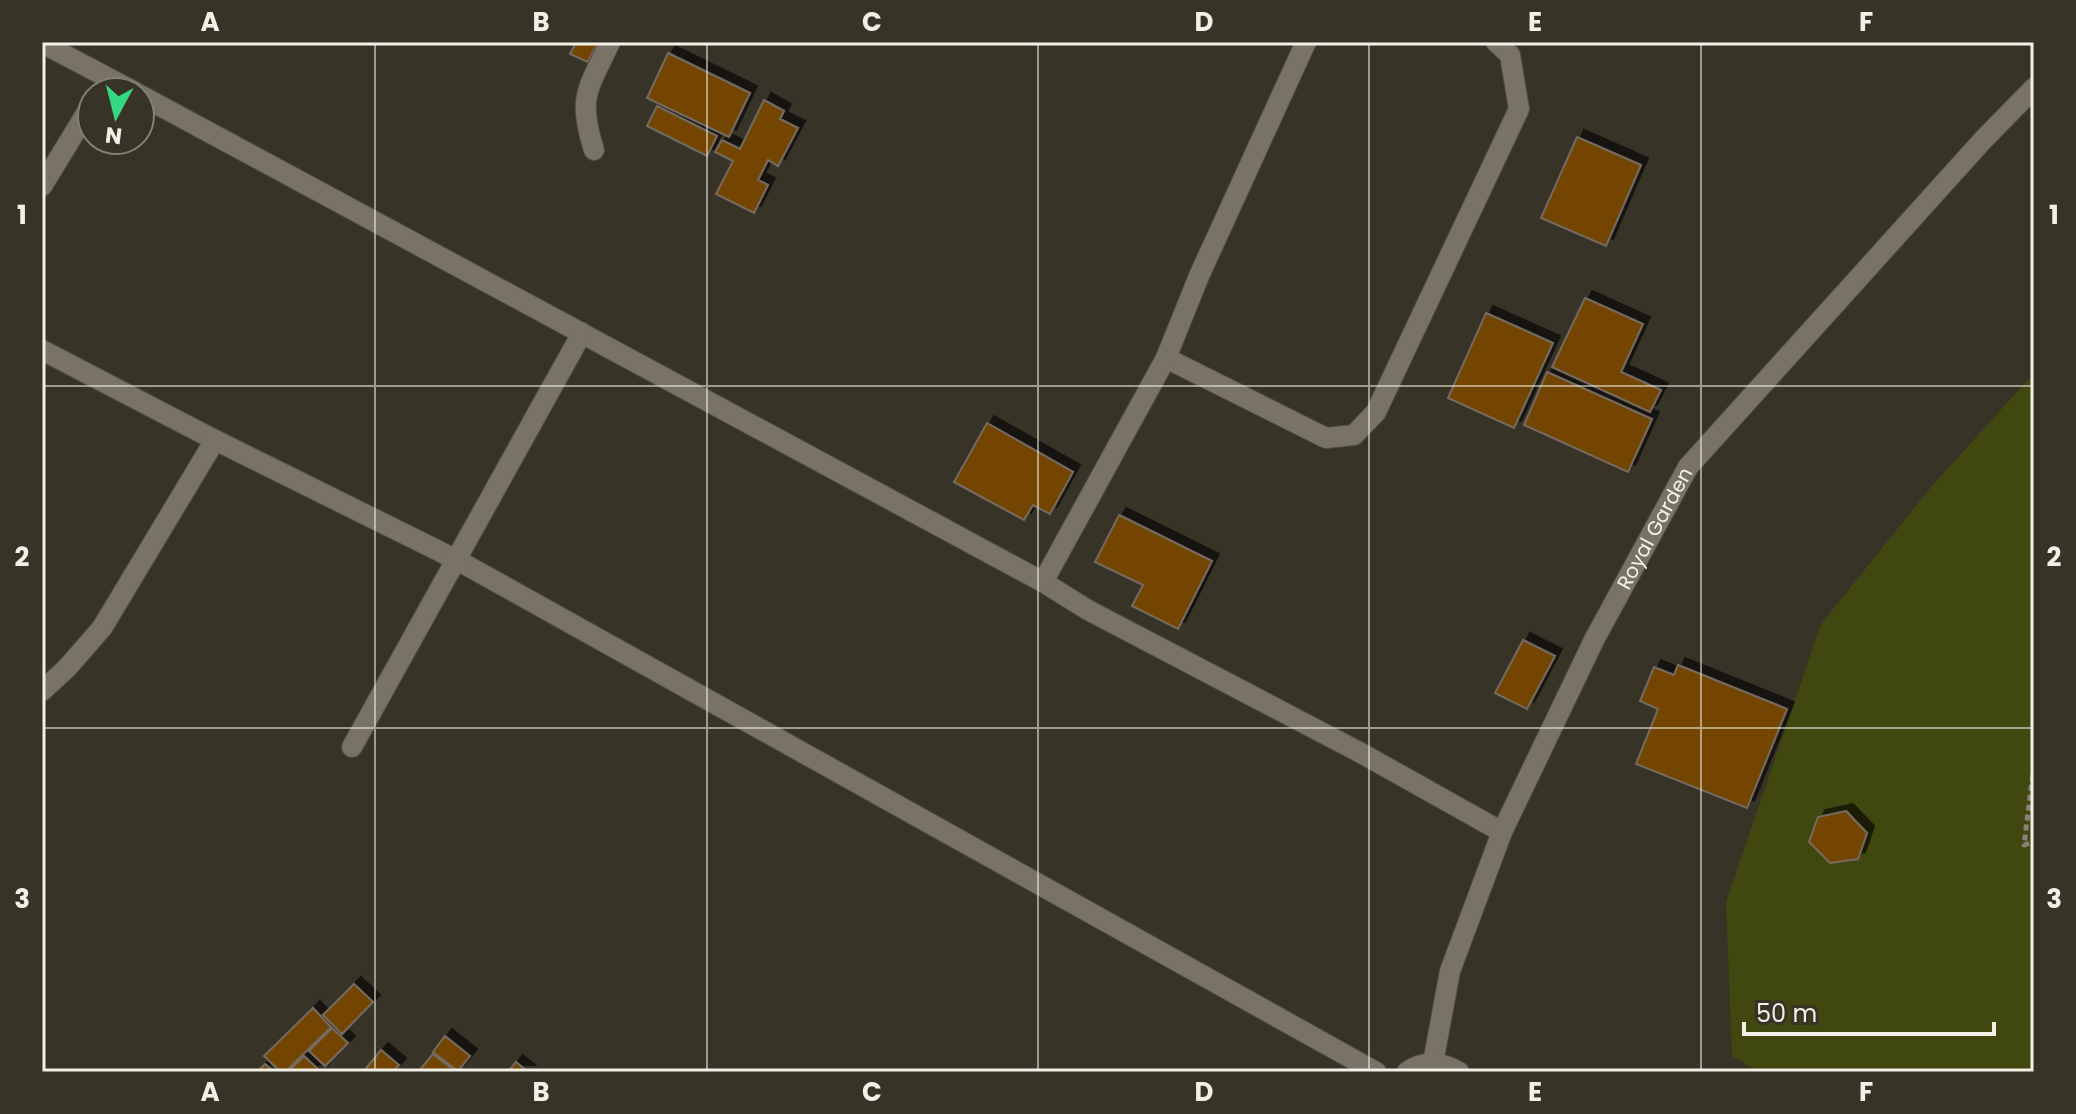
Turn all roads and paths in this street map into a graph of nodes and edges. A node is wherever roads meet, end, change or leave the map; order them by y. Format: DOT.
graph roads {
  1 [pos="610,42"];
  2 [pos="1306,42"];
  3 [pos="1496,42"];
  4 [pos="42,43"];
  5 [pos="91,76"];
  6 [pos="2034,88"];
  7 [pos="156,103"];
  8 [pos="76,130"];
  9 [pos="594,150"];
  10 [pos="42,186"];
  11 [pos="582,333"];
  12 [pos="42,350"];
  13 [pos="1166,358"];
  14 [pos="215,440"];
  15 [pos="457,560"];
  16 [pos="1043,582"];
  17 [pos="42,691"];
  18 [pos="352,747"];
  19 [pos="2034,765"];
  20 [pos="1502,832"];
  21 [pos="2034,842"];
  22 [pos="1433,1063"];
  23 [pos="1376,1072"];
  24 [pos="1407,1072"];
  25 [pos="1459,1072"];
  1 -- 9 [label="street"];
  2 -- 13 [label="street"];
  3 -- 13 [label="street"];
  4 -- 5 [label="street"];
  6 -- 20 [label="street, Royal Garden"];
  7 -- 11 [label="street"];
  8 -- 10 [label="street"];
  11 -- 15 [label="street"];
  11 -- 16 [label="street"];
  12 -- 14 [label="street"];
  13 -- 16 [label="street"];
  14 -- 15 [label="street"];
  14 -- 17 [label="street"];
  15 -- 18 [label="street"];
  15 -- 23 [label="street"];
  16 -- 20 [label="street"];
  19 -- 21 [label="path"];
  20 -- 22 [label="street, Royal Garden"];
  22 -- 24 [label="street"];
  22 -- 25 [label="street"];
}
